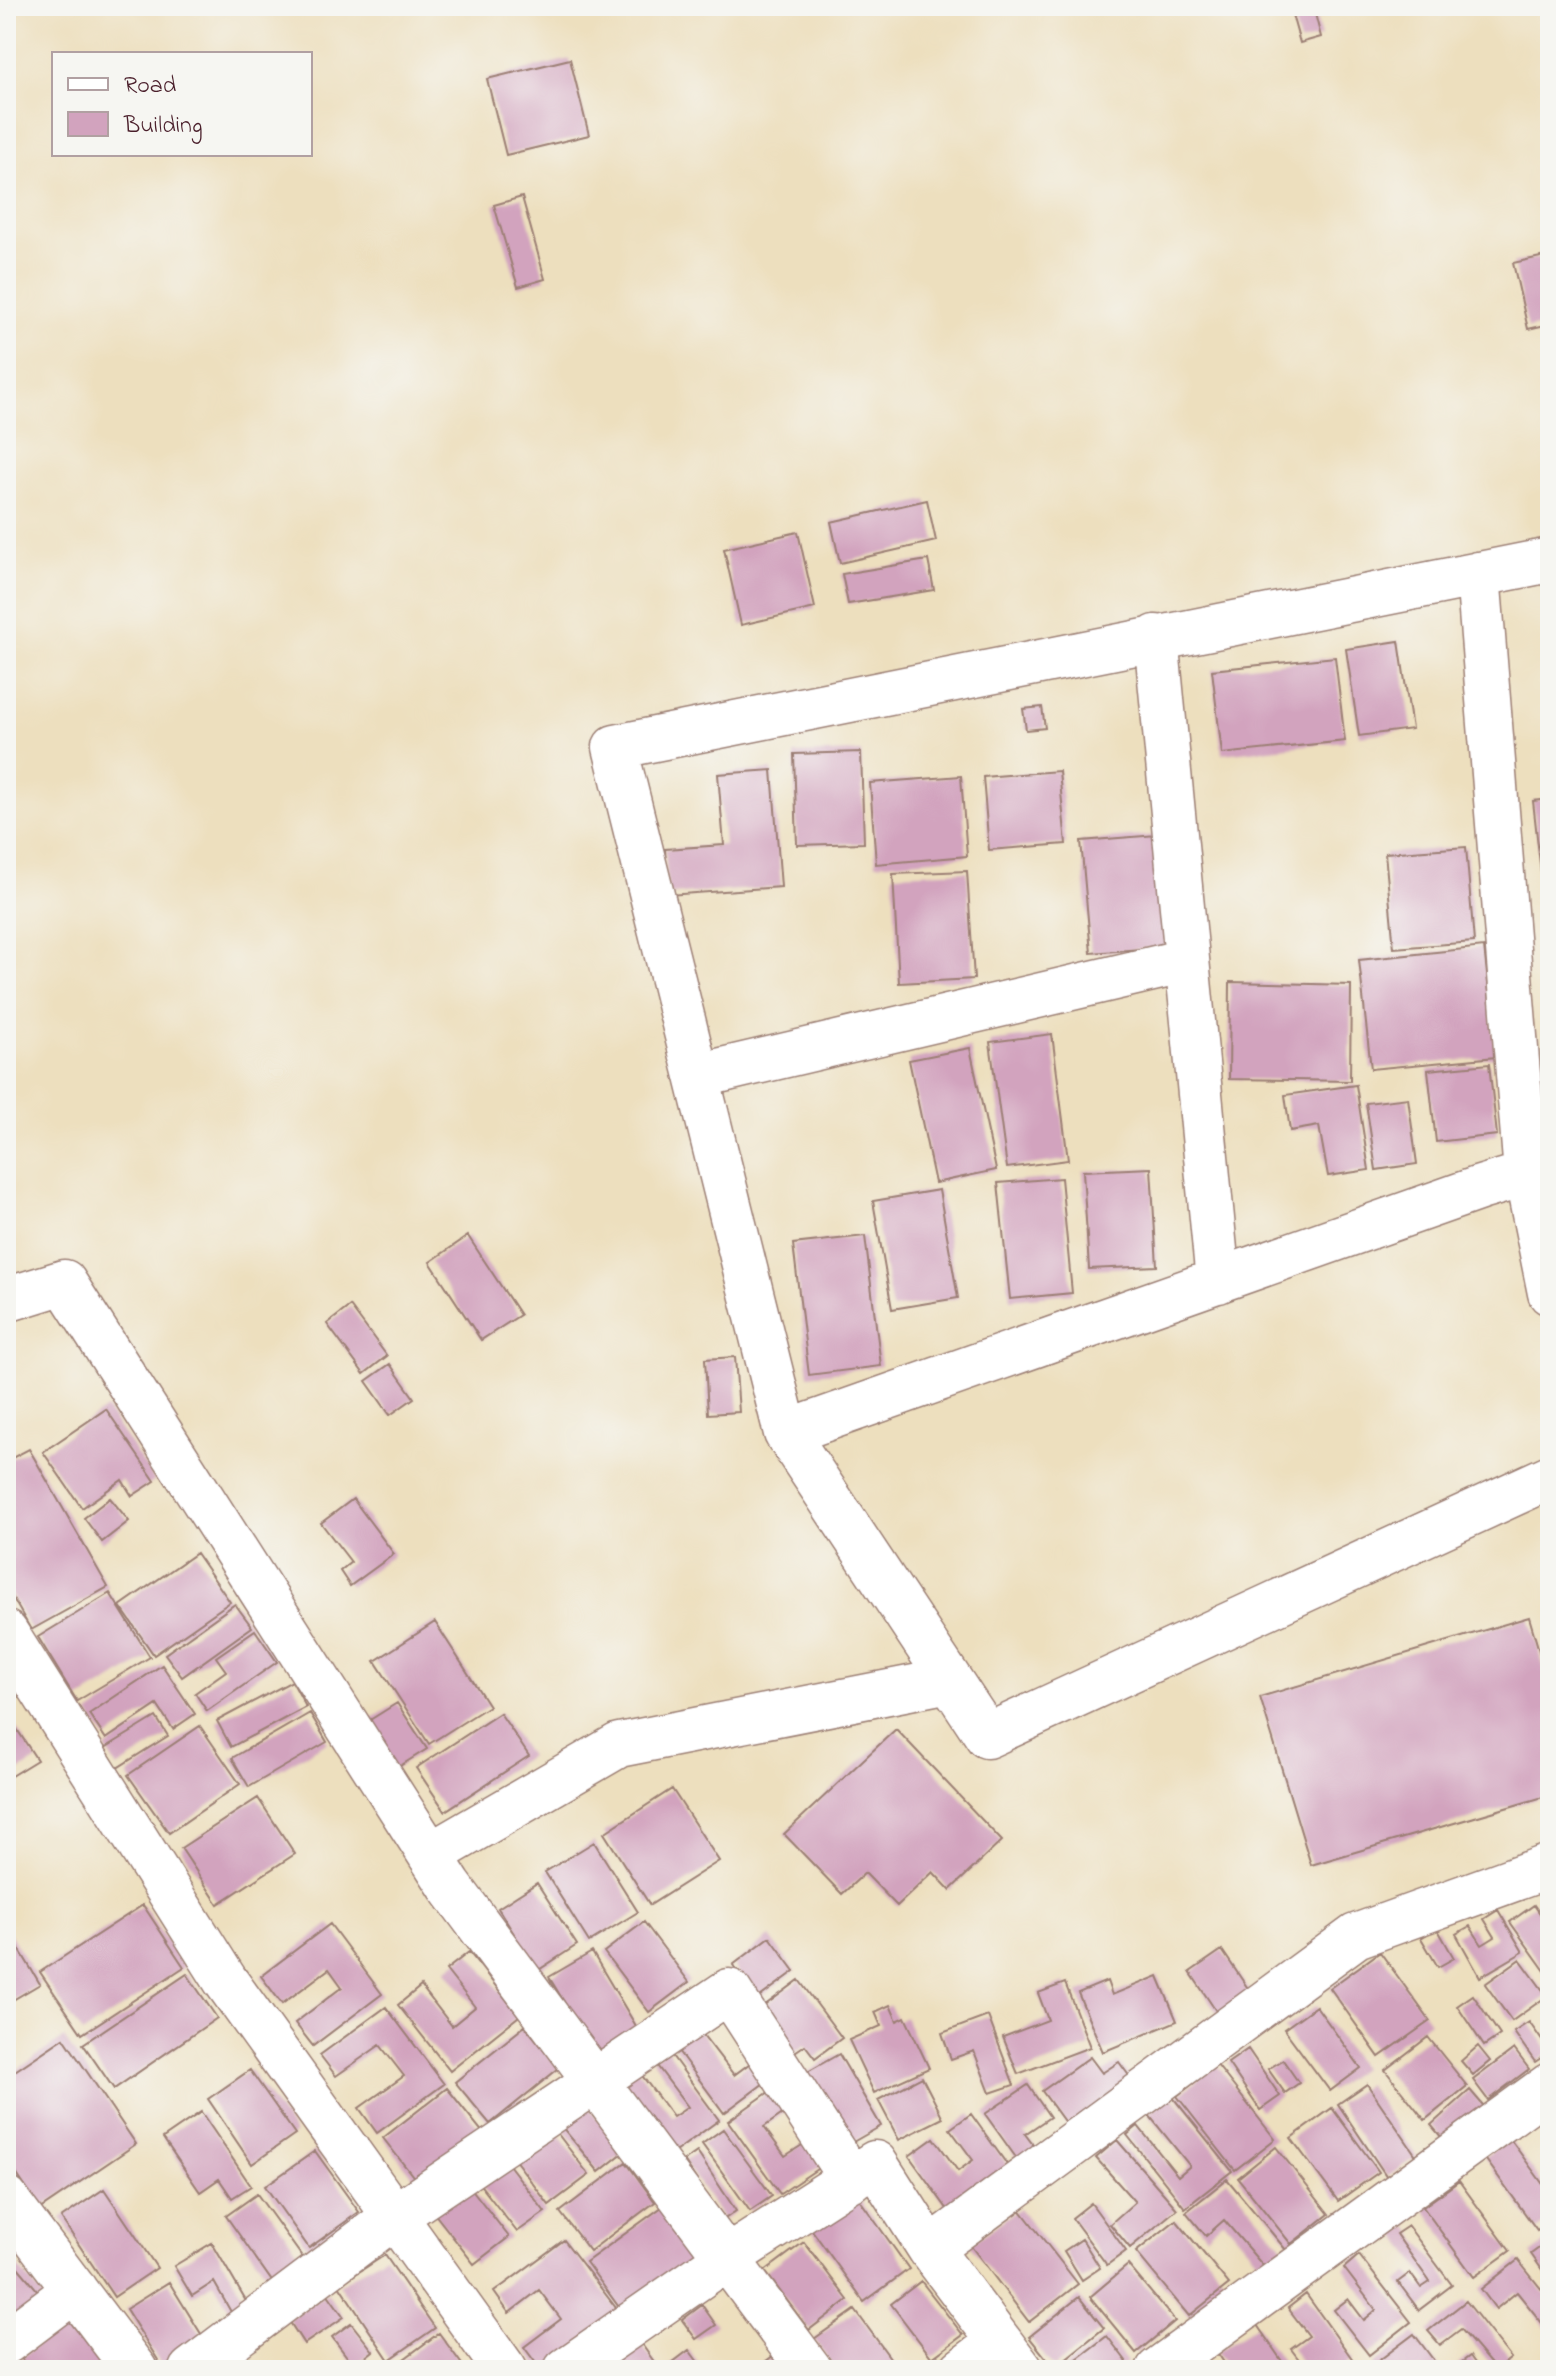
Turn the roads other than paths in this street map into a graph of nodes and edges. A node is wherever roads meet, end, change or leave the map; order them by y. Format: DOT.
graph roads {
  1 [pos="1550,560"];
  2 [pos="1478,574"];
  3 [pos="1156,637"];
  4 [pos="1186,961"];
  5 [pos="697,1076"];
  6 [pos="1538,1171"];
  7 [pos="1218,1281"];
  8 [pos="1550,1293"];
  9 [pos="6,1300"];
  10 [pos="786,1433"];
  11 [pos="1550,1477"];
  12 [pos="6,1633"];
  13 [pos="950,1680"];
  14 [pos="430,1855"];
  15 [pos="1550,1866"];
  16 [pos="595,2080"];
  17 [pos="1550,2085"];
  18 [pos="851,2179"];
  19 [pos="6,2199"];
  20 [pos="395,2216"];
  21 [pos="930,2249"];
  22 [pos="727,2258"];
  23 [pos="75,2290"];
  24 [pos="6,2342"];
  25 [pos="1010,2356"];
  26 [pos="135,2370"];
  27 [pos="191,2370"];
  28 [pos="505,2370"];
  29 [pos="566,2370"];
  30 [pos="810,2370"];
  31 [pos="962,2370"];
  32 [pos="1158,2370"];
  1 -- 2 [label="street"];
  2 -- 3 [label="street"];
  2 -- 6 [label="street"];
  3 -- 4 [label="street"];
  3 -- 5 [label="street"];
  4 -- 5 [label="street"];
  4 -- 7 [label="street"];
  5 -- 10 [label="street"];
  6 -- 7 [label="street"];
  6 -- 8 [label="street"];
  7 -- 10 [label="street"];
  9 -- 14 [label="street"];
  10 -- 13 [label="street"];
  11 -- 13 [label="street"];
  12 -- 20 [label="street"];
  13 -- 14 [label="street"];
  14 -- 16 [label="street"];
  15 -- 21 [label="street"];
  16 -- 18 [label="street"];
  16 -- 20 [label="street"];
  16 -- 22 [label="street"];
  17 -- 32 [label="street"];
  18 -- 21 [label="street"];
  18 -- 22 [label="street"];
  19 -- 23 [label="street"];
  20 -- 27 [label="street"];
  20 -- 28 [label="street"];
  21 -- 25 [label="street"];
  22 -- 29 [label="street"];
  22 -- 30 [label="street"];
  23 -- 24 [label="street"];
  23 -- 26 [label="street"];
  25 -- 31 [label="street"];
}
